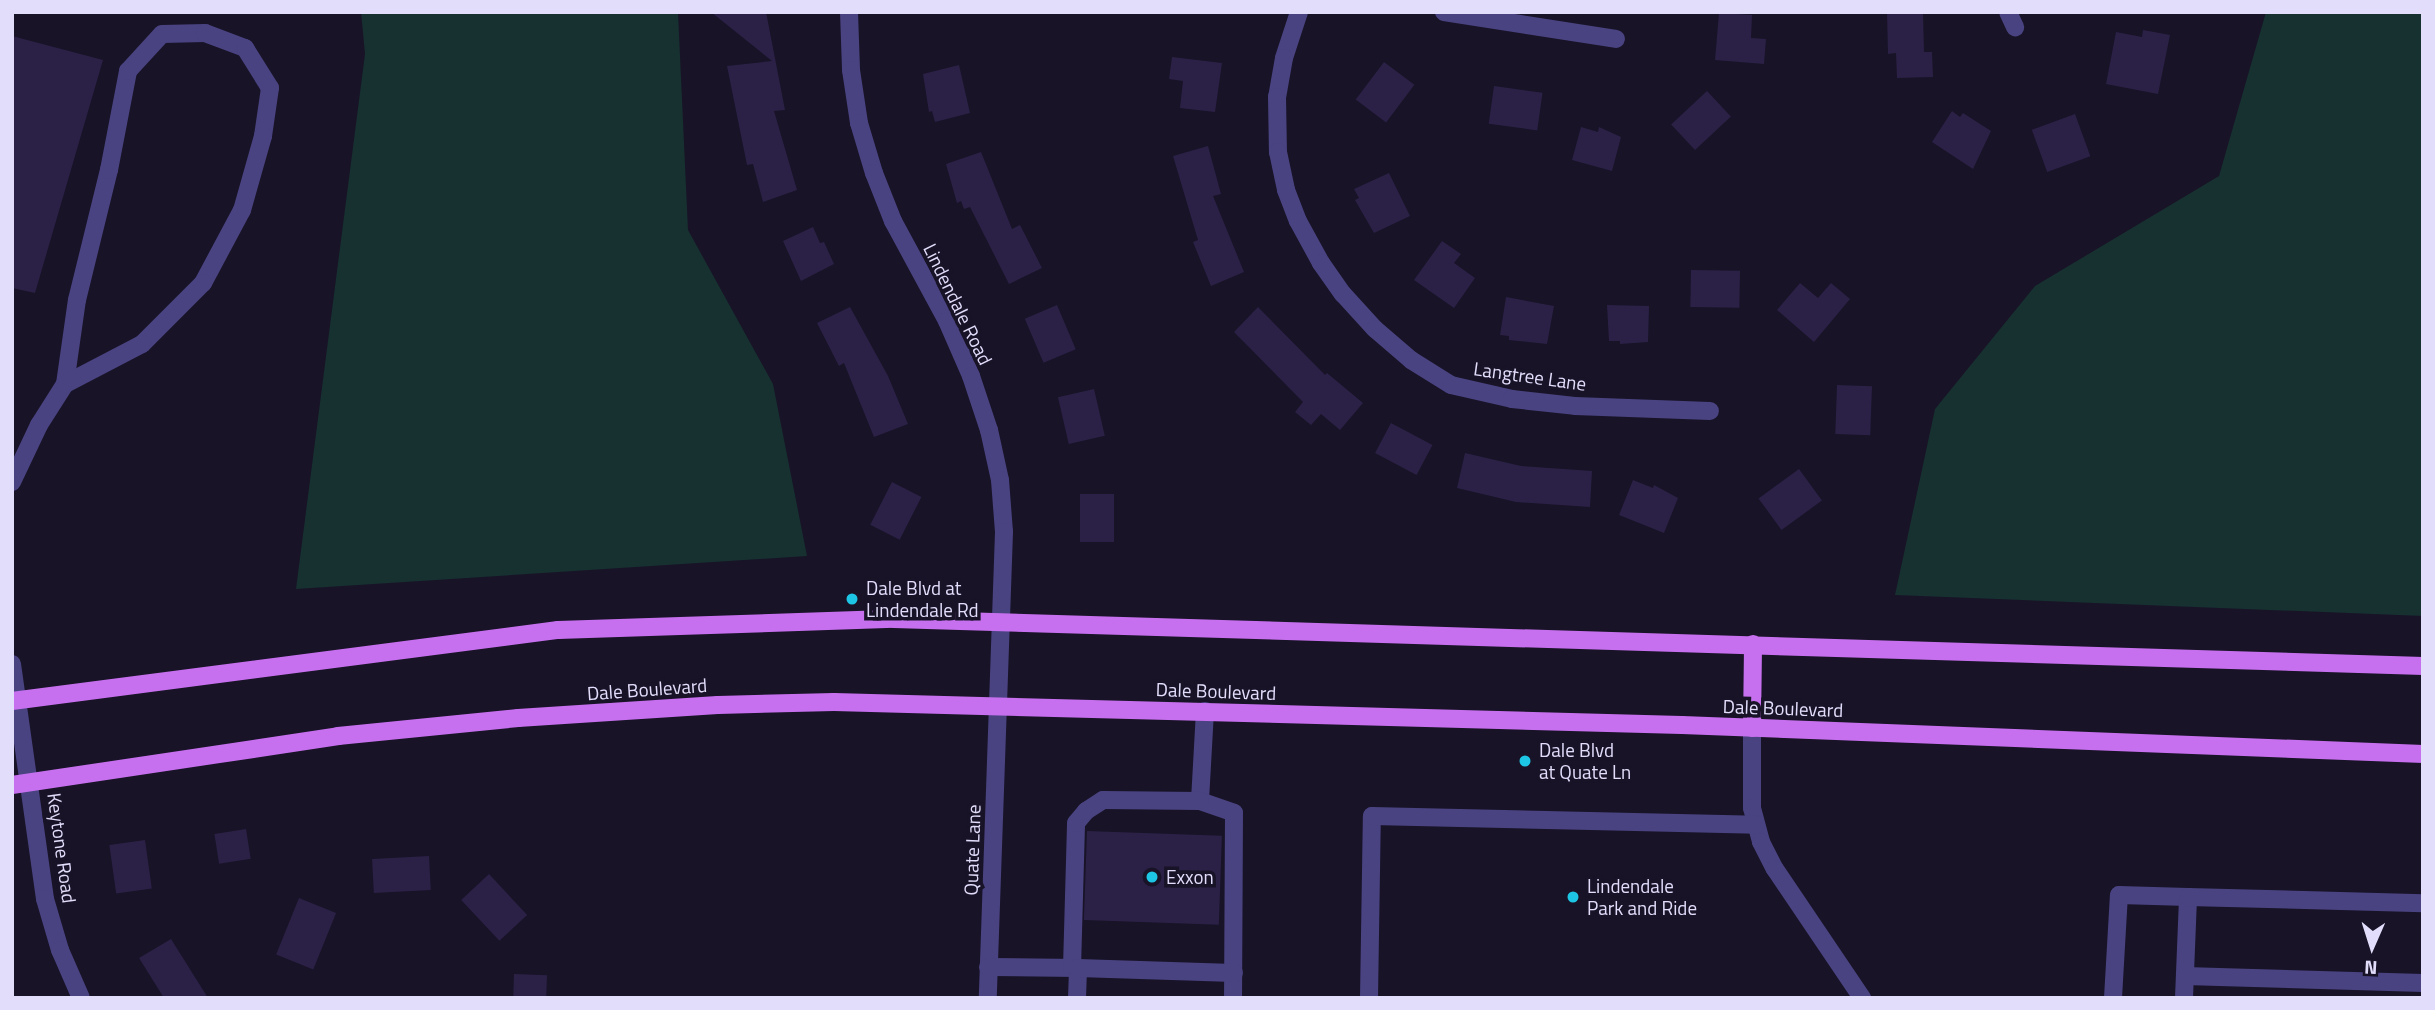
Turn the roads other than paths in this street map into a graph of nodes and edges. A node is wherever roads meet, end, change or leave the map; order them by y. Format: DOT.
graph roads {
  1 [pos="849,12"];
  2 [pos="1299,12"];
  3 [pos="1444,12"];
  4 [pos="1616,39"];
  5 [pos="65,384"];
  6 [pos="1710,411"];
  7 [pos="12,482"];
  8 [pos="1001,622"];
  9 [pos="1753,645"];
  10 [pos="12,664"];
  11 [pos="2423,666"];
  12 [pos="16,701"];
  13 [pos="999,705"];
  14 [pos="1205,711"];
  15 [pos="1752,728"];
  16 [pos="2423,754"];
  17 [pos="31,783"];
  18 [pos="12,785"];
  19 [pos="1200,802"];
  20 [pos="1756,825"];
  21 [pos="2188,897"];
  22 [pos="2423,903"];
  23 [pos="988,967"];
  24 [pos="1075,968"];
  25 [pos="1234,973"];
  26 [pos="2185,976"];
  27 [pos="2423,983"];
  28 [pos="81,998"];
  29 [pos="988,998"];
  30 [pos="1077,998"];
  31 [pos="1234,998"];
  32 [pos="1369,998"];
  33 [pos="1862,998"];
  34 [pos="2113,998"];
  35 [pos="2184,998"];
  1 -- 8 [label="street, Lindendale Road"];
  2 -- 6 [label="street, Langtree Lane"];
  3 -- 4 [label="street"];
  5 -- 5 [label="street"];
  5 -- 7 [label="street"];
  8 -- 9 [label="main road"];
  8 -- 12 [label="main road"];
  8 -- 13 [label="street, Lindendale Road"];
  9 -- 11 [label="main road"];
  9 -- 15 [label="main road"];
  10 -- 12 [label="street, Keytone Road"];
  12 -- 17 [label="street, Keytone Road"];
  13 -- 14 [label="main road, Dale Boulevard"];
  13 -- 17 [label="main road, Dale Boulevard"];
  13 -- 23 [label="street, Quate Lane"];
  14 -- 15 [label="main road, Dale Boulevard"];
  14 -- 19 [label="street"];
  15 -- 16 [label="main road, Dale Boulevard"];
  15 -- 20 [label="street"];
  17 -- 18 [label="main road, Dale Boulevard"];
  17 -- 28 [label="street, Keytone Road"];
  19 -- 24 [label="street"];
  19 -- 25 [label="street"];
  20 -- 32 [label="street"];
  20 -- 33 [label="street"];
  21 -- 22 [label="street"];
  21 -- 26 [label="street"];
  21 -- 34 [label="street"];
  23 -- 24 [label="street"];
  23 -- 29 [label="street, Quate Lane"];
  24 -- 25 [label="street"];
  24 -- 30 [label="street"];
  25 -- 31 [label="street"];
  26 -- 27 [label="street"];
  26 -- 35 [label="street"];
}
